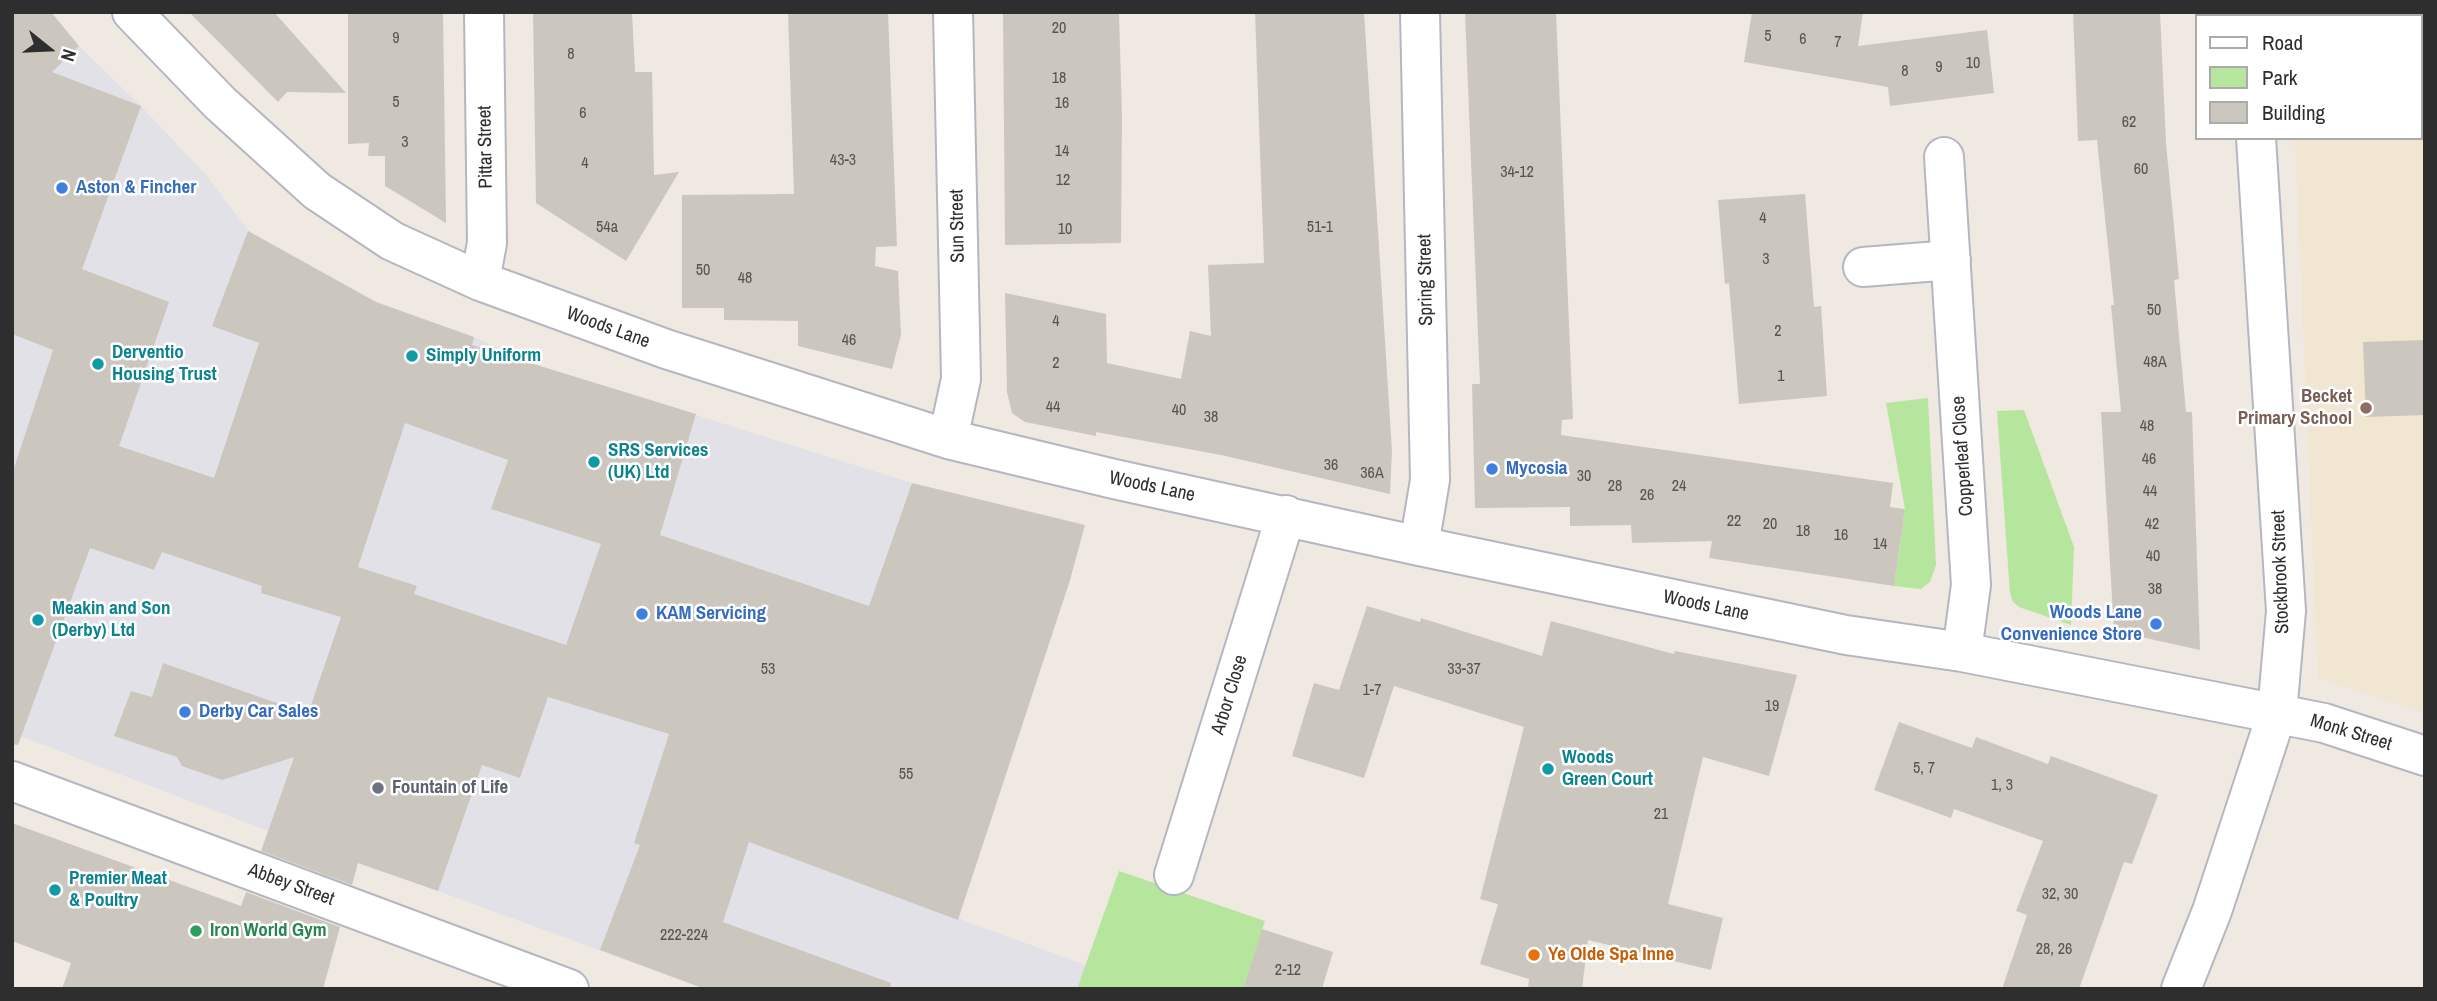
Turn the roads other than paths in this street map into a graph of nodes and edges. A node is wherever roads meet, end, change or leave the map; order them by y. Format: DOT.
graph roads {
  1 [pos="132,12"];
  2 [pos="484,12"];
  3 [pos="953,12"];
  4 [pos="1420,12"];
  5 [pos="2256,140"];
  6 [pos="1944,157"];
  7 [pos="1951,260"];
  8 [pos="1863,267"];
  9 [pos="480,281"];
  10 [pos="948,439"];
  11 [pos="1286,515"];
  12 [pos="1419,546"];
  13 [pos="1962,652"];
  14 [pos="2277,713"];
  15 [pos="2425,756"];
  16 [pos="12,781"];
  17 [pos="1174,875"];
  18 [pos="569,989"];
  19 [pos="2181,989"];
  1 -- 9 [label="street, Woods Lane"];
  2 -- 9 [label="street, Pittar Street"];
  3 -- 10 [label="street, Sun Street"];
  4 -- 12 [label="street, Spring Street"];
  5 -- 14 [label="street, Stockbrook Street"];
  6 -- 7 [label="street, Copperleaf Close"];
  7 -- 8 [label="street"];
  7 -- 13 [label="street, Copperleaf Close"];
  9 -- 10 [label="street, Woods Lane"];
  10 -- 11 [label="street, Woods Lane"];
  11 -- 12 [label="street, Woods Lane"];
  11 -- 17 [label="street, Arbor Close"];
  12 -- 13 [label="street, Woods Lane"];
  13 -- 14 [label="street, Woods Lane"];
  14 -- 15 [label="street, Monk Street"];
  14 -- 19 [label="street, Stockbrook Street"];
  16 -- 18 [label="street, Abbey Street"];
}
